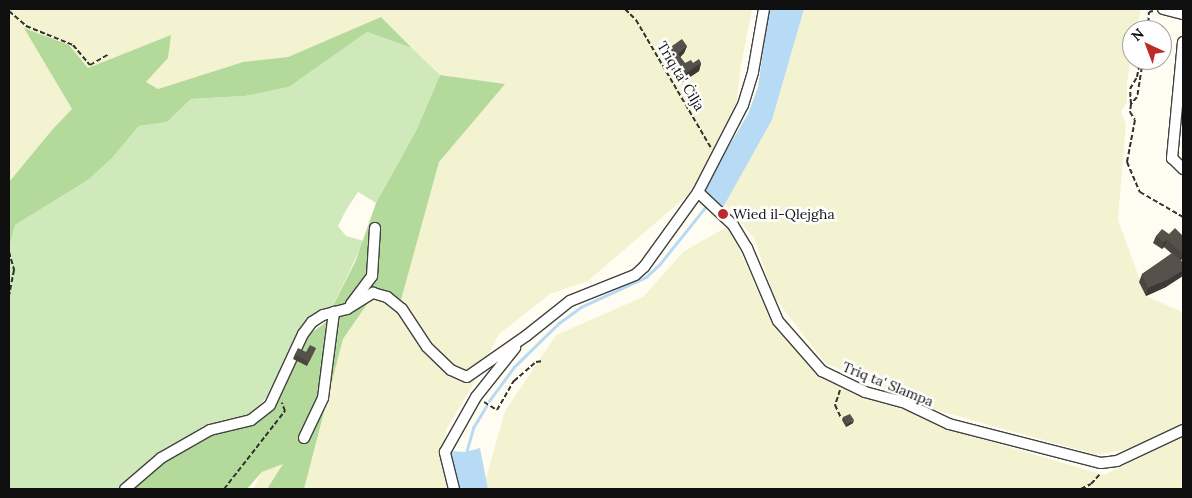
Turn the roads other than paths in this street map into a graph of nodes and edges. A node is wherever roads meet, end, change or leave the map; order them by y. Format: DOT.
graph roads {
  1 [pos="764,9"];
  2 [pos="1159,9"];
  3 [pos="1183,14"];
  4 [pos="1183,43"];
  5 [pos="1183,169"];
  6 [pos="698,192"];
  7 [pos="375,228"];
  8 [pos="347,309"];
  9 [pos="334,312"];
  10 [pos="526,336"];
  11 [pos="1183,430"];
  12 [pos="304,438"];
  13 [pos="125,489"];
  14 [pos="454,489"];
  1 -- 6 [label="street"];
  2 -- 3 [label="street"];
  4 -- 5 [label="street"];
  6 -- 10 [label="street"];
  6 -- 11 [label="street, Triq ta' Slampa"];
  7 -- 8 [label="street"];
  8 -- 9 [label="street"];
  8 -- 10 [label="street"];
  9 -- 12 [label="street"];
  9 -- 13 [label="street"];
  10 -- 14 [label="street"];
}
